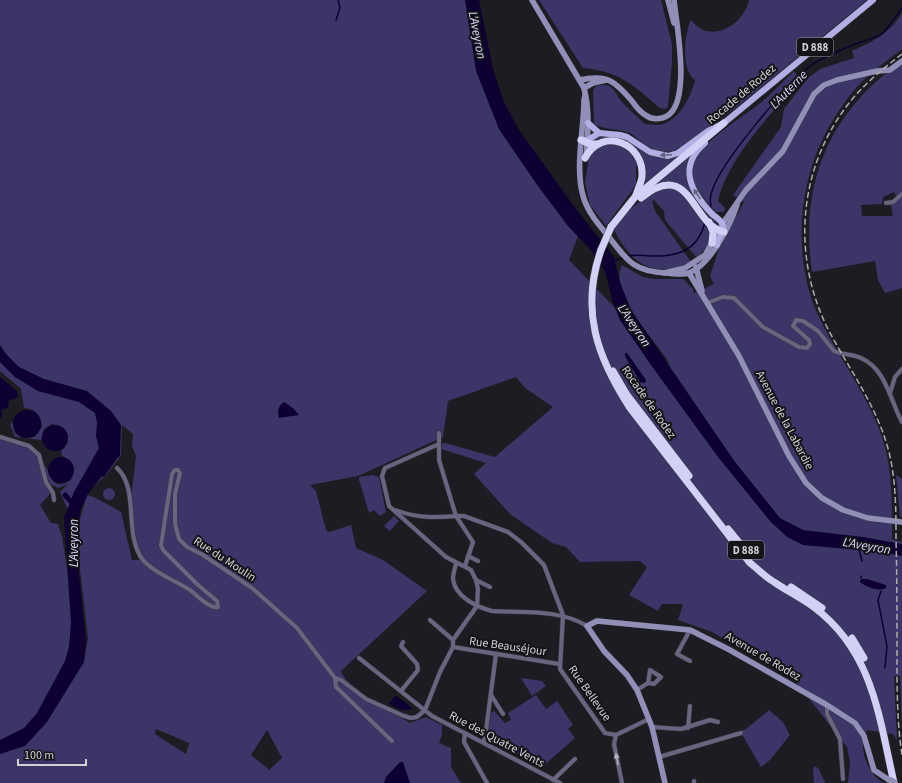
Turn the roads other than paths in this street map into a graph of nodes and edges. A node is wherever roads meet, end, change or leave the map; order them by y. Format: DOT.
graph roads {
  1 [pos="532,0"];
  2 [pos="668,0"];
  3 [pos="674,0"];
  4 [pos="873,0"];
  5 [pos="676,28"];
  6 [pos="902,61"];
  7 [pos="580,80"];
  8 [pos="611,81"];
  9 [pos="584,88"];
  10 [pos="585,95"];
  11 [pos="757,95"];
  12 [pos="588,123"];
  13 [pos="724,123"];
  14 [pos="599,133"];
  15 [pos="585,141"];
  16 [pos="597,144"];
  17 [pos="585,158"];
  18 [pos="581,183"];
  19 [pos="902,194"];
  20 [pos="635,197"];
  21 [pos="739,201"];
  22 [pos="886,203"];
  23 [pos="619,216"];
  24 [pos="708,220"];
  25 [pos="723,224"];
  26 [pos="722,231"];
  27 [pos="714,244"];
  28 [pos="695,262"];
  29 [pos="696,269"];
  30 [pos="664,273"];
  31 [pos="689,273"];
  32 [pos="703,295"];
  33 [pos="707,302"];
  34 [pos="592,306"];
  35 [pos="902,369"];
  36 [pos="895,377"];
  37 [pos="885,382"];
  38 [pos="890,393"];
  39 [pos="902,422"];
  40 [pos="439,433"];
  41 [pos="0,437"];
  42 [pos="438,444"];
  43 [pos="117,468"];
  44 [pos="54,500"];
  45 [pos="395,510"];
  46 [pos="456,516"];
  47 [pos="902,522"];
  48 [pos="468,556"];
  49 [pos="478,561"];
  50 [pos="456,564"];
  51 [pos="465,566"];
  52 [pos="476,580"];
  53 [pos="490,587"];
  54 [pos="477,606"];
  55 [pos="563,615"];
  56 [pos="430,620"];
  57 [pos="587,626"];
  58 [pos="690,630"];
  59 [pos="453,640"];
  60 [pos="403,642"];
  61 [pos="453,646"];
  62 [pos="496,654"];
  63 [pos="359,658"];
  64 [pos="690,661"];
  65 [pos="559,664"];
  66 [pos="335,678"];
  67 [pos="648,684"];
  68 [pos="638,690"];
  69 [pos="402,691"];
  70 [pos="491,695"];
  71 [pos="827,705"];
  72 [pos="690,706"];
  73 [pos="425,711"];
  74 [pos="503,714"];
  75 [pos="649,719"];
  76 [pos="718,722"];
  77 [pos="652,727"];
  78 [pos="688,728"];
  79 [pos="465,733"];
  80 [pos="741,733"];
  81 [pos="616,735"];
  82 [pos="392,741"];
  83 [pos="483,742"];
  84 [pos="659,757"];
  85 [pos="575,759"];
  86 [pos="843,778"];
  87 [pos="553,780"];
  88 [pos="893,782"];
  89 [pos="487,783"];
  90 [pos="560,783"];
  91 [pos="622,783"];
  92 [pos="665,783"];
  93 [pos="899,783"];
  1 -- 7 [label="street"];
  2 -- 5 [label="street"];
  3 -- 5 [label="street"];
  4 -- 11 [label="main road, Rocade de Rodez / D 888"];
  5 -- 8 [label="street"];
  6 -- 21 [label="street"];
  7 -- 8 [label="street"];
  7 -- 9 [label="street"];
  8 -- 9 [label="street"];
  9 -- 10 [label="street"];
  10 -- 12 [label="street"];
  10 -- 15 [label="street"];
  11 -- 13 [label="main road, Rocade de Rodez / D 888"];
  25 -- 11 [label="main road, one-way"];
  12 -- 14 [label="main road"];
  12 -- 15 [label="street"];
  13 -- 14 [label="main road, one-way"];
  13 -- 20 [label="highway, Rocade de Rodez / D 888"];
  14 -- 15 [label="main road"];
  15 -- 16 [label="highway"];
  15 -- 17 [label="street"];
  15 -- 18 [label="street"];
  16 -- 17 [label="highway"];
  16 -- 20 [label="highway"];
  17 -- 18 [label="street"];
  18 -- 30 [label="street"];
  19 -- 22 [label="street"];
  20 -- 23 [label="highway, Rocade de Rodez / D 888"];
  21 -- 25 [label="street"];
  21 -- 26 [label="street"];
  23 -- 24 [label="highway"];
  23 -- 34 [label="highway, Rocade de Rodez / D 888, bridge"];
  24 -- 26 [label="highway"];
  24 -- 27 [label="highway"];
  25 -- 26 [label="main road"];
  26 -- 27 [label="main road"];
  27 -- 28 [label="street"];
  27 -- 29 [label="street"];
  28 -- 29 [label="street, Avenue de la Labardie"];
  28 -- 30 [label="street"];
  28 -- 31 [label="street"];
  29 -- 31 [label="street"];
  29 -- 32 [label="street, Avenue de la Labardie"];
  30 -- 31 [label="street"];
  31 -- 32 [label="street, Avenue de la Labardie"];
  32 -- 33 [label="street, Avenue de la Labardie"];
  33 -- 37 [label="street"];
  33 -- 47 [label="street, Avenue de la Labardie"];
  34 -- 88 [label="highway, Rocade de Rodez / D 888"];
  34 -- 93 [label="highway, Rocade de Rodez / D 888"];
  35 -- 36 [label="street"];
  36 -- 37 [label="street"];
  36 -- 38 [label="street"];
  37 -- 38 [label="street"];
  38 -- 39 [label="street"];
  40 -- 42 [label="street"];
  41 -- 44 [label="street"];
  42 -- 45 [label="street"];
  42 -- 46 [label="street"];
  43 -- 66 [label="street, Rue du Moulin"];
  45 -- 46 [label="street"];
  45 -- 50 [label="street"];
  46 -- 48 [label="street"];
  46 -- 55 [label="street"];
  48 -- 49 [label="street"];
  48 -- 51 [label="street"];
  50 -- 51 [label="street"];
  50 -- 54 [label="street"];
  51 -- 52 [label="street"];
  52 -- 53 [label="street"];
  52 -- 54 [label="street"];
  54 -- 55 [label="street"];
  54 -- 59 [label="street"];
  55 -- 57 [label="street"];
  55 -- 65 [label="street"];
  56 -- 59 [label="street"];
  57 -- 58 [label="street, Avenue de Rodez"];
  57 -- 68 [label="street"];
  58 -- 64 [label="street"];
  58 -- 71 [label="street, Avenue de Rodez"];
  59 -- 61 [label="street"];
  60 -- 69 [label="street"];
  61 -- 62 [label="street, Rue Beauséjour"];
  61 -- 73 [label="street"];
  62 -- 65 [label="street, Rue Beauséjour"];
  62 -- 70 [label="street"];
  63 -- 69 [label="street, Rue des Quatre Vents"];
  65 -- 81 [label="street, Rue Bellevue"];
  66 -- 73 [label="street"];
  66 -- 82 [label="street"];
  67 -- 68 [label="street"];
  68 -- 75 [label="street"];
  69 -- 73 [label="street, Rue des Quatre Vents"];
  70 -- 74 [label="street"];
  70 -- 83 [label="street"];
  71 -- 86 [label="street"];
  71 -- 88 [label="street, Avenue de Rodez"];
  72 -- 78 [label="street"];
  73 -- 79 [label="street, Rue des Quatre Vents"];
  75 -- 77 [label="street"];
  75 -- 81 [label="street, Rue Bellevue"];
  76 -- 78 [label="street"];
  77 -- 78 [label="street"];
  77 -- 84 [label="street"];
  79 -- 83 [label="street, Rue des Quatre Vents"];
  79 -- 89 [label="street"];
  80 -- 84 [label="street"];
  91 -- 81 [label="street, one-way"];
  83 -- 87 [label="street, Rue des Quatre Vents"];
  84 -- 92 [label="street"];
  85 -- 87 [label="street"];
  87 -- 90 [label="street, Rue des Quatre Vents"];
}
